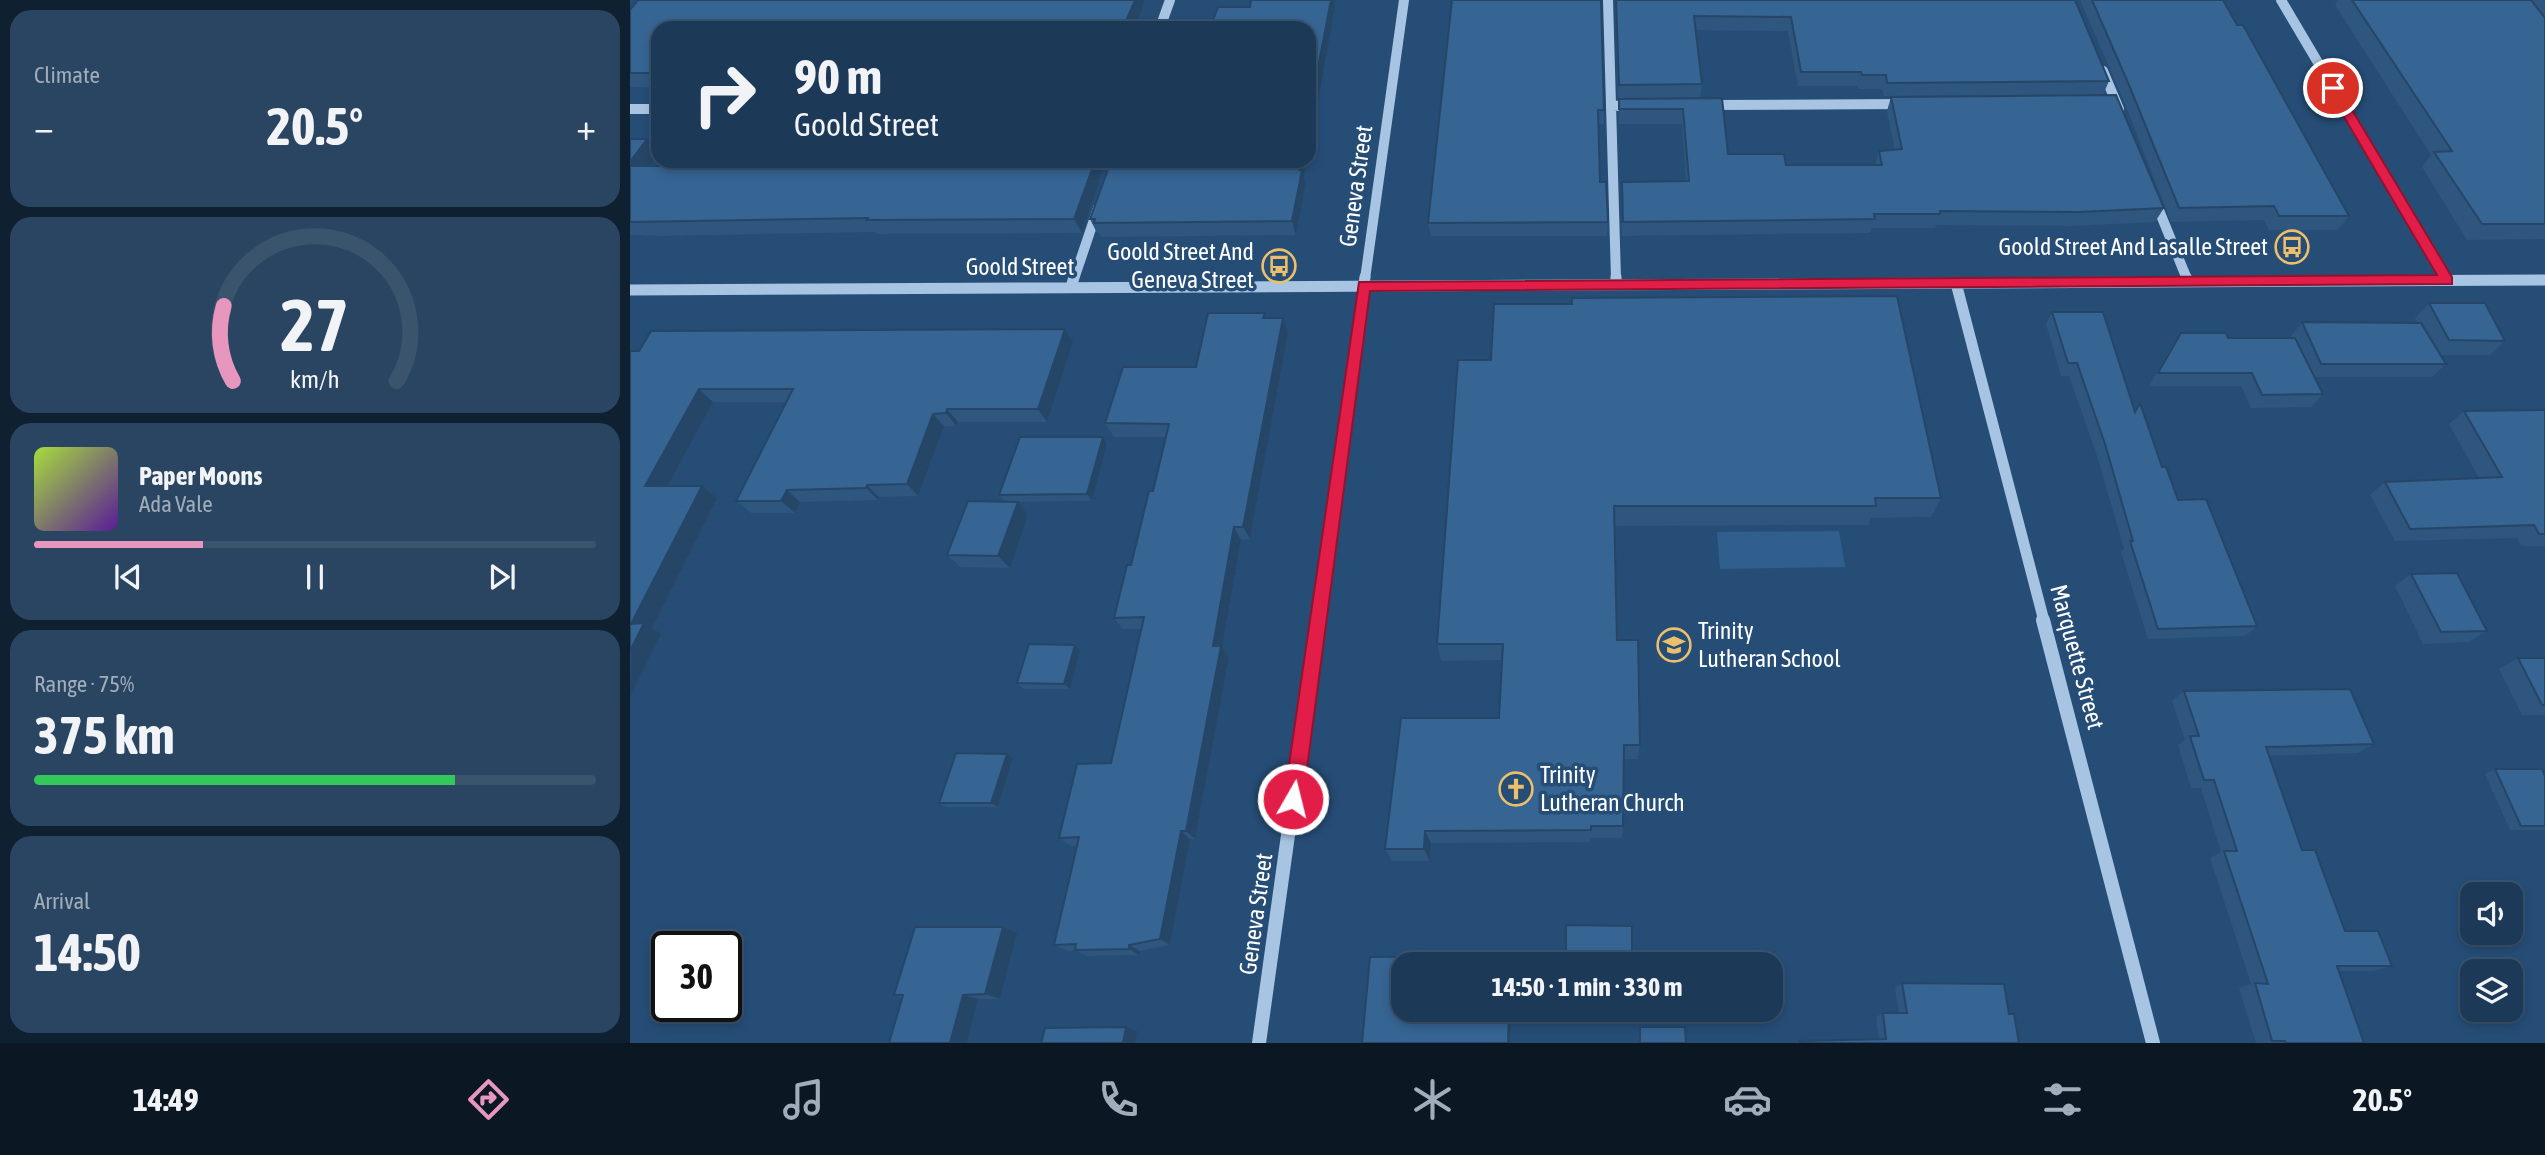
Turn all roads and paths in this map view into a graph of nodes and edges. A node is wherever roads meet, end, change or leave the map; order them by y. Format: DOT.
graph roads {
  1 [pos="1170,0"];
  2 [pos="1404,0"];
  3 [pos="1608,0"];
  4 [pos="2281,0"];
  5 [pos="1162,21"];
  6 [pos="2099,64"];
  7 [pos="2116,102"];
  8 [pos="2102,103"];
  9 [pos="1911,104"];
  10 [pos="1653,105"];
  11 [pos="1693,105"];
  12 [pos="1612,106"];
  13 [pos="630,109"];
  14 [pos="651,109"];
  15 [pos="2121,115"];
  16 [pos="2152,192"];
  17 [pos="1101,199"];
  18 [pos="2447,280"];
  19 [pos="2188,282"];
  20 [pos="2544,282"];
  21 [pos="1956,283"];
  22 [pos="1616,285"];
  23 [pos="1363,286"];
  24 [pos="1071,287"];
  25 [pos="630,289"];
  26 [pos="1259,1043"];
  27 [pos="2153,1043"];
  1 -- 5 [label="street"];
  2 -- 23 [label="street, Geneva Street"];
  3 -- 12 [label="street"];
  4 -- 18 [label="street"];
  6 -- 7 [label="street"];
  7 -- 8 [label="lane"];
  7 -- 15 [label="street"];
  9 -- 11 [label="lane"];
  10 -- 12 [label="lane"];
  12 -- 22 [label="street"];
  13 -- 14 [label="lane"];
  16 -- 19 [label="street"];
  17 -- 24 [label="street"];
  18 -- 19 [label="street, Goold Street"];
  18 -- 20 [label="street, Goold Street"];
  19 -- 21 [label="street, Goold Street"];
  21 -- 22 [label="street, Goold Street"];
  21 -- 27 [label="street, Marquette Street"];
  22 -- 23 [label="street, Goold Street"];
  23 -- 24 [label="street, Goold Street"];
  23 -- 26 [label="street, Geneva Street"];
  24 -- 25 [label="street, Goold Street"];
}
